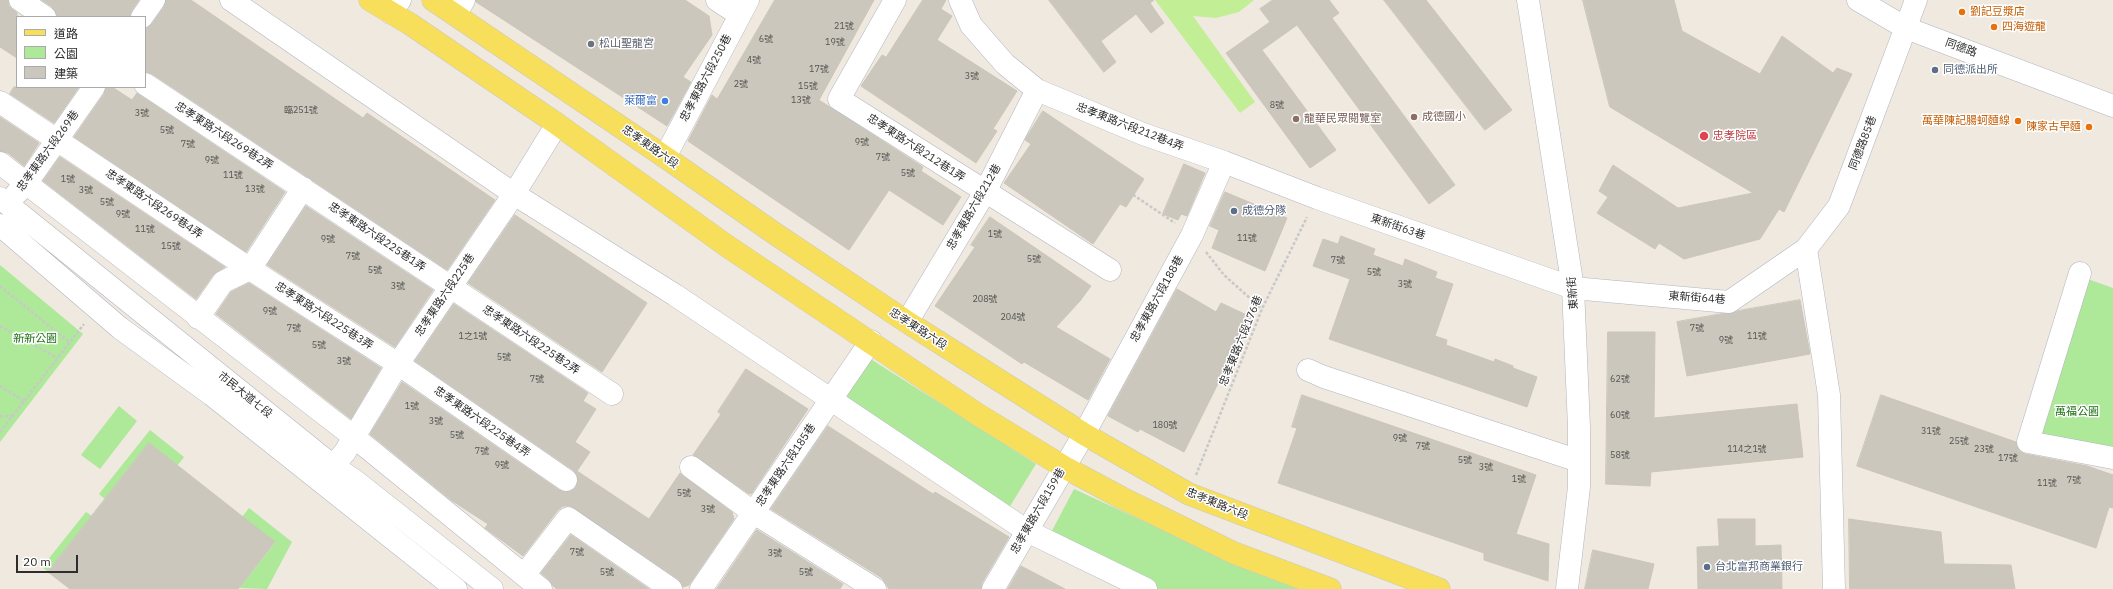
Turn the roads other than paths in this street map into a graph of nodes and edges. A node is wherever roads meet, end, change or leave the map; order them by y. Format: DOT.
graph roads {
  1 [pos="20,0"];
  2 [pos="154,0"];
  3 [pos="231,0"];
  4 [pos="370,0"];
  5 [pos="433,0"];
  6 [pos="717,0"];
  7 [pos="894,0"];
  8 [pos="960,0"];
  9 [pos="1528,0"];
  10 [pos="1858,0"];
  11 [pos="1916,0"];
  12 [pos="396,7"];
  13 [pos="460,7"];
  14 [pos="744,7"];
  15 [pos="44,16"];
  16 [pos="143,16"];
  17 [pos="1906,28"];
  18 [pos="146,85"];
  19 [pos="93,88"];
  20 [pos="1037,90"];
  21 [pos="0,102"];
  22 [pos="2113,106"];
  23 [pos="556,124"];
  24 [pos="57,140"];
  25 [pos="665,157"];
  26 [pos="1224,162"];
  27 [pos="0,163"];
  28 [pos="26,184"];
  29 [pos="303,188"];
  30 [pos="985,192"];
  31 [pos="514,194"];
  32 [pos="3,205"];
  33 [pos="0,225"];
  34 [pos="1806,249"];
  35 [pos="250,269"];
  36 [pos="1110,270"];
  37 [pos="2080,273"];
  38 [pos="450,287"];
  39 [pos="1573,288"];
  40 [pos="198,318"];
  41 [pos="907,322"];
  42 [pos="871,341"];
  43 [pos="398,364"];
  44 [pos="1308,370"];
  45 [pos="612,394"];
  46 [pos="831,400"];
  47 [pos="1084,434"];
  48 [pos="354,437"];
  49 [pos="2113,458"];
  50 [pos="1579,461"];
  51 [pos="333,466"];
  52 [pos="691,467"];
  53 [pos="1064,467"];
  54 [pos="566,480"];
  55 [pos="754,513"];
  56 [pos="1027,531"];
  57 [pos="524,576"];
  58 [pos="456,589"];
  59 [pos="492,589"];
  60 [pos="541,589"];
  61 [pos="671,589"];
  62 [pos="701,589"];
  63 [pos="875,589"];
  64 [pos="993,589"];
  65 [pos="1146,589"];
  66 [pos="1330,589"];
  67 [pos="1439,589"];
  68 [pos="1567,589"];
  69 [pos="1834,589"];
  1 -- 15 [label="street"];
  2 -- 16 [label="street"];
  3 -- 31 [label="street"];
  4 -- 12 [label="main road"];
  5 -- 13 [label="main road, 忠孝東路六段"];
  6 -- 14 [label="street"];
  7 -- 30 [label="street, 忠孝東路六段212巷1弄"];
  8 -- 20 [label="street, 忠孝東路六段212巷4弄"];
  9 -- 39 [label="street, 東新街"];
  10 -- 17 [label="street, 同德路"];
  11 -- 17 [label="street, 同德路85巷"];
  12 -- 23 [label="main road"];
  13 -- 25 [label="main road, 忠孝東路六段"];
  14 -- 25 [label="street, 忠孝東路六段250巷"];
  17 -- 22 [label="street, 同德路"];
  17 -- 34 [label="street, 同德路85巷"];
  18 -- 29 [label="street, 忠孝東路六段269巷2弄"];
  19 -- 24 [label="street, 忠孝東路六段269巷"];
  20 -- 26 [label="street, 忠孝東路六段212巷4弄"];
  20 -- 30 [label="street, 忠孝東路六段212巷"];
  21 -- 24 [label="street, 忠孝東路六段269巷4弄"];
  23 -- 31 [label="street, 忠孝東路六段225巷"];
  23 -- 42 [label="main road"];
  24 -- 28 [label="street, 忠孝東路六段269巷"];
  24 -- 35 [label="street, 忠孝東路六段269巷4弄"];
  25 -- 41 [label="main road, 忠孝東路六段"];
  26 -- 39 [label="street, 東新街63巷"];
  26 -- 47 [label="street, 忠孝東路六段188巷"];
  27 -- 28 [label="street"];
  28 -- 32 [label="street, 忠孝東路六段269巷"];
  28 -- 40 [label="street"];
  29 -- 35 [label="street"];
  29 -- 38 [label="street, 忠孝東路六段225巷1弄"];
  30 -- 36 [label="street, 忠孝東路六段212巷1弄"];
  30 -- 41 [label="street, 忠孝東路六段212巷"];
  31 -- 38 [label="street, 忠孝東路六段225巷"];
  31 -- 46 [label="street"];
  32 -- 51 [label="street, 市民大道七段"];
  33 -- 58 [label="street, 市民大道七段"];
  34 -- 39 [label="street, 東新街64巷"];
  34 -- 69 [label="street"];
  35 -- 40 [label="street"];
  35 -- 43 [label="street, 忠孝東路六段225巷3弄"];
  37 -- 49 [label="street"];
  38 -- 43 [label="street, 忠孝東路六段225巷"];
  38 -- 45 [label="street, 忠孝東路六段225巷2弄"];
  39 -- 50 [label="street, 東新街"];
  40 -- 48 [label="street"];
  41 -- 47 [label="main road, 忠孝東路六段"];
  42 -- 46 [label="street, 忠孝東路六段185巷"];
  42 -- 53 [label="main road"];
  43 -- 48 [label="street, 忠孝東路六段225巷"];
  43 -- 54 [label="street, 忠孝東路六段225巷4弄"];
  44 -- 50 [label="street"];
  46 -- 55 [label="street, 忠孝東路六段185巷"];
  46 -- 56 [label="street"];
  47 -- 53 [label="street, 忠孝東路六段159巷"];
  47 -- 67 [label="main road, 忠孝東路六段"];
  48 -- 51 [label="street, 忠孝東路六段225巷"];
  48 -- 57 [label="street"];
  50 -- 68 [label="street, 東新街"];
  51 -- 59 [label="street, 市民大道七段"];
  52 -- 55 [label="street"];
  53 -- 56 [label="street, 忠孝東路六段159巷"];
  53 -- 66 [label="main road"];
  55 -- 62 [label="street, 忠孝東路六段185巷"];
  55 -- 63 [label="street"];
  56 -- 64 [label="street, 忠孝東路六段159巷"];
  56 -- 65 [label="street"];
  57 -- 60 [label="street"];
  57 -- 61 [label="street"];
}
